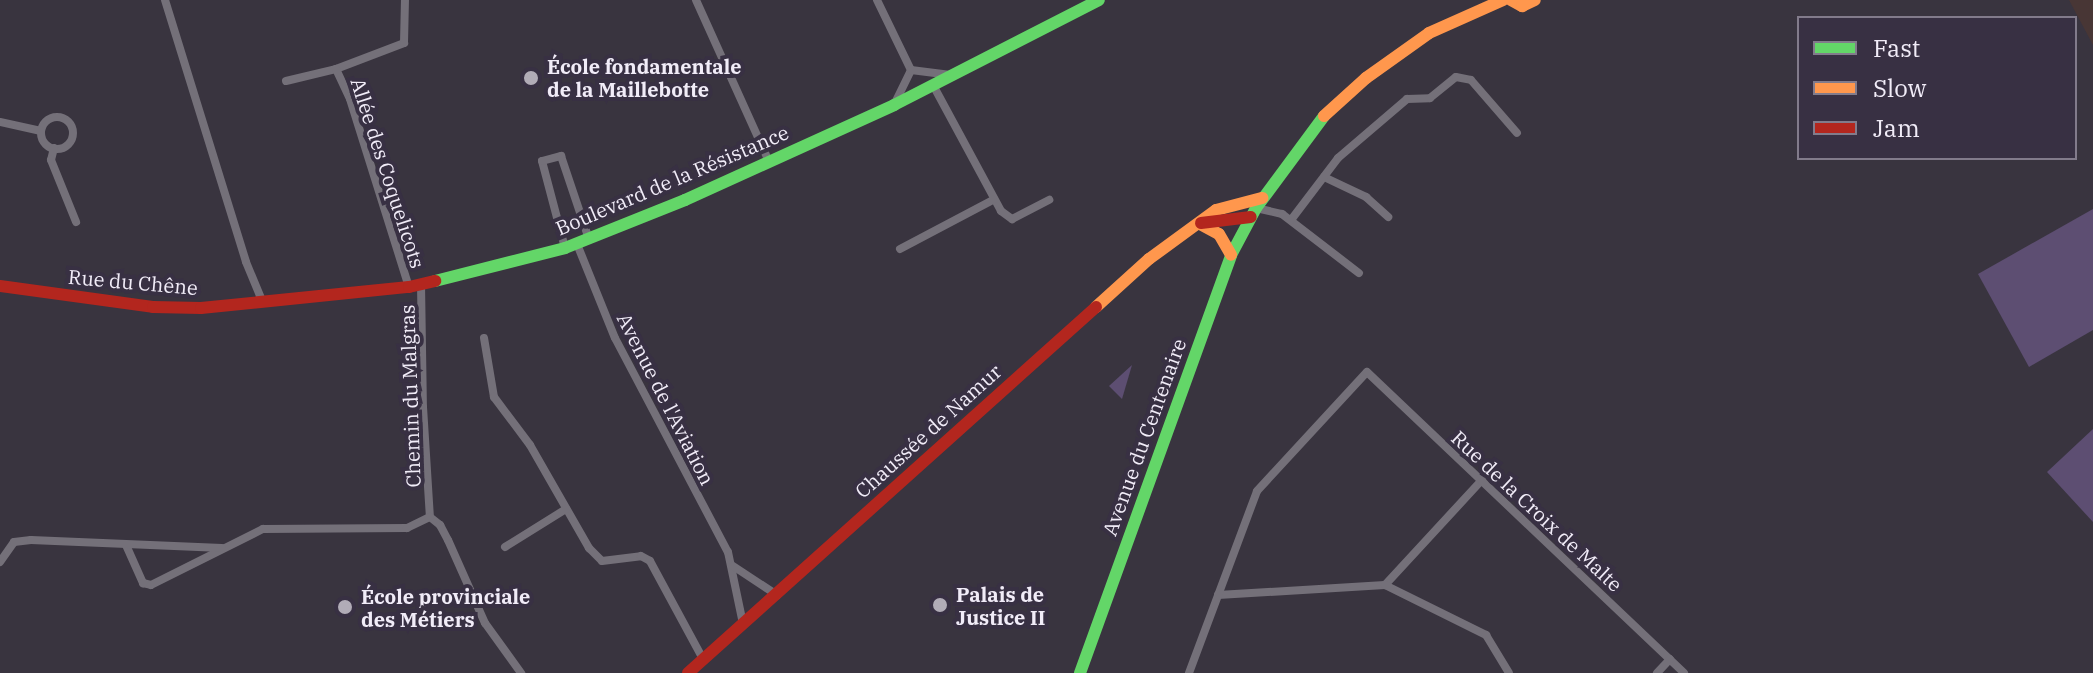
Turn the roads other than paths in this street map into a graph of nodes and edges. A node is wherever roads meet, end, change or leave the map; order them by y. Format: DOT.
graph roads {
  1 [pos="165,0"];
  2 [pos="405,0"];
  3 [pos="696,0"];
  4 [pos="877,0"];
  5 [pos="1099,0"];
  6 [pos="1503,0"];
  7 [pos="1511,0"];
  8 [pos="1535,0"];
  9 [pos="336,69"];
  10 [pos="911,70"];
  11 [pos="951,75"];
  12 [pos="286,81"];
  13 [pos="933,85"];
  14 [pos="894,105"];
  15 [pos="0,122"];
  16 [pos="41,131"];
  17 [pos="1517,133"];
  18 [pos="54,148"];
  19 [pos="769,162"];
  20 [pos="1324,177"];
  21 [pos="993,200"];
  22 [pos="1049,200"];
  23 [pos="1256,208"];
  24 [pos="1388,217"];
  25 [pos="1291,220"];
  26 [pos="76,222"];
  27 [pos="1197,223"];
  28 [pos="577,244"];
  29 [pos="900,249"];
  30 [pos="1231,255"];
  31 [pos="1359,273"];
  32 [pos="0,286"];
  33 [pos="415,286"];
  34 [pos="263,304"];
  35 [pos="484,338"];
  36 [pos="1482,480"];
  37 [pos="566,509"];
  38 [pos="430,517"];
  39 [pos="126,545"];
  40 [pos="505,547"];
  41 [pos="223,548"];
  42 [pos="0,562"];
  43 [pos="733,566"];
  44 [pos="1385,585"];
  45 [pos="777,595"];
  46 [pos="1218,595"];
  47 [pos="743,624"];
  48 [pos="703,659"];
  49 [pos="1670,659"];
  50 [pos="521,673"];
  51 [pos="688,673"];
  52 [pos="1080,673"];
  53 [pos="1189,673"];
  54 [pos="1509,673"];
  55 [pos="1657,673"];
  56 [pos="1684,673"];
  1 -- 34 [label="street"];
  2 -- 9 [label="street, Allée des Coquelicots"];
  3 -- 19 [label="street"];
  4 -- 10 [label="street"];
  5 -- 11 [label="street, Boulevard de la Résistance"];
  6 -- 23 [label="street, Avenue du Centenaire"];
  7 -- 8 [label="street"];
  9 -- 12 [label="street, Allée des Coquelicots"];
  9 -- 33 [label="street, Allée des Coquelicots"];
  10 -- 11 [label="street"];
  10 -- 14 [label="street"];
  11 -- 13 [label="street, Boulevard de la Résistance"];
  13 -- 14 [label="street, Boulevard de la Résistance"];
  13 -- 21 [label="street"];
  14 -- 19 [label="street, Boulevard de la Résistance"];
  15 -- 16 [label="street"];
  16 -- 18 [label="street"];
  16 -- 18 [label="street"];
  17 -- 20 [label="street"];
  18 -- 26 [label="street"];
  19 -- 28 [label="street, Boulevard de la Résistance"];
  20 -- 24 [label="street"];
  20 -- 25 [label="street"];
  21 -- 22 [label="street"];
  21 -- 29 [label="street"];
  23 -- 25 [label="street"];
  23 -- 27 [label="street"];
  23 -- 27 [label="street, Chaussée de Namur"];
  23 -- 30 [label="street, Avenue du Centenaire"];
  25 -- 31 [label="street"];
  27 -- 30 [label="street"];
  27 -- 45 [label="street, Chaussée de Namur"];
  28 -- 28 [label="street"];
  28 -- 33 [label="street, Boulevard de la Résistance"];
  28 -- 43 [label="street, Avenue de l'Aviation"];
  30 -- 52 [label="street, Avenue du Centenaire"];
  32 -- 34 [label="street, Rue du Chêne"];
  33 -- 34 [label="street, Boulevard de la Résistance"];
  33 -- 38 [label="street, Chemin du Malgras"];
  35 -- 37 [label="street"];
  36 -- 44 [label="street"];
  36 -- 46 [label="street, Rue de la Croix de Malte"];
  36 -- 49 [label="street, Rue de la Croix de Malte"];
  37 -- 40 [label="street"];
  37 -- 48 [label="street"];
  38 -- 41 [label="street"];
  38 -- 50 [label="street"];
  39 -- 41 [label="street"];
  39 -- 41 [label="street"];
  39 -- 42 [label="street"];
  43 -- 45 [label="street, Avenue de l'Aviation"];
  43 -- 47 [label="street, Avenue de l'Aviation"];
  44 -- 46 [label="street"];
  44 -- 54 [label="street"];
  45 -- 47 [label="street, Chaussée de Namur"];
  46 -- 53 [label="street"];
  47 -- 48 [label="street, Chaussée de Namur"];
  48 -- 51 [label="street, Chaussée de Namur"];
  49 -- 55 [label="street"];
  49 -- 56 [label="street, Rue de la Croix de Malte"];
}
